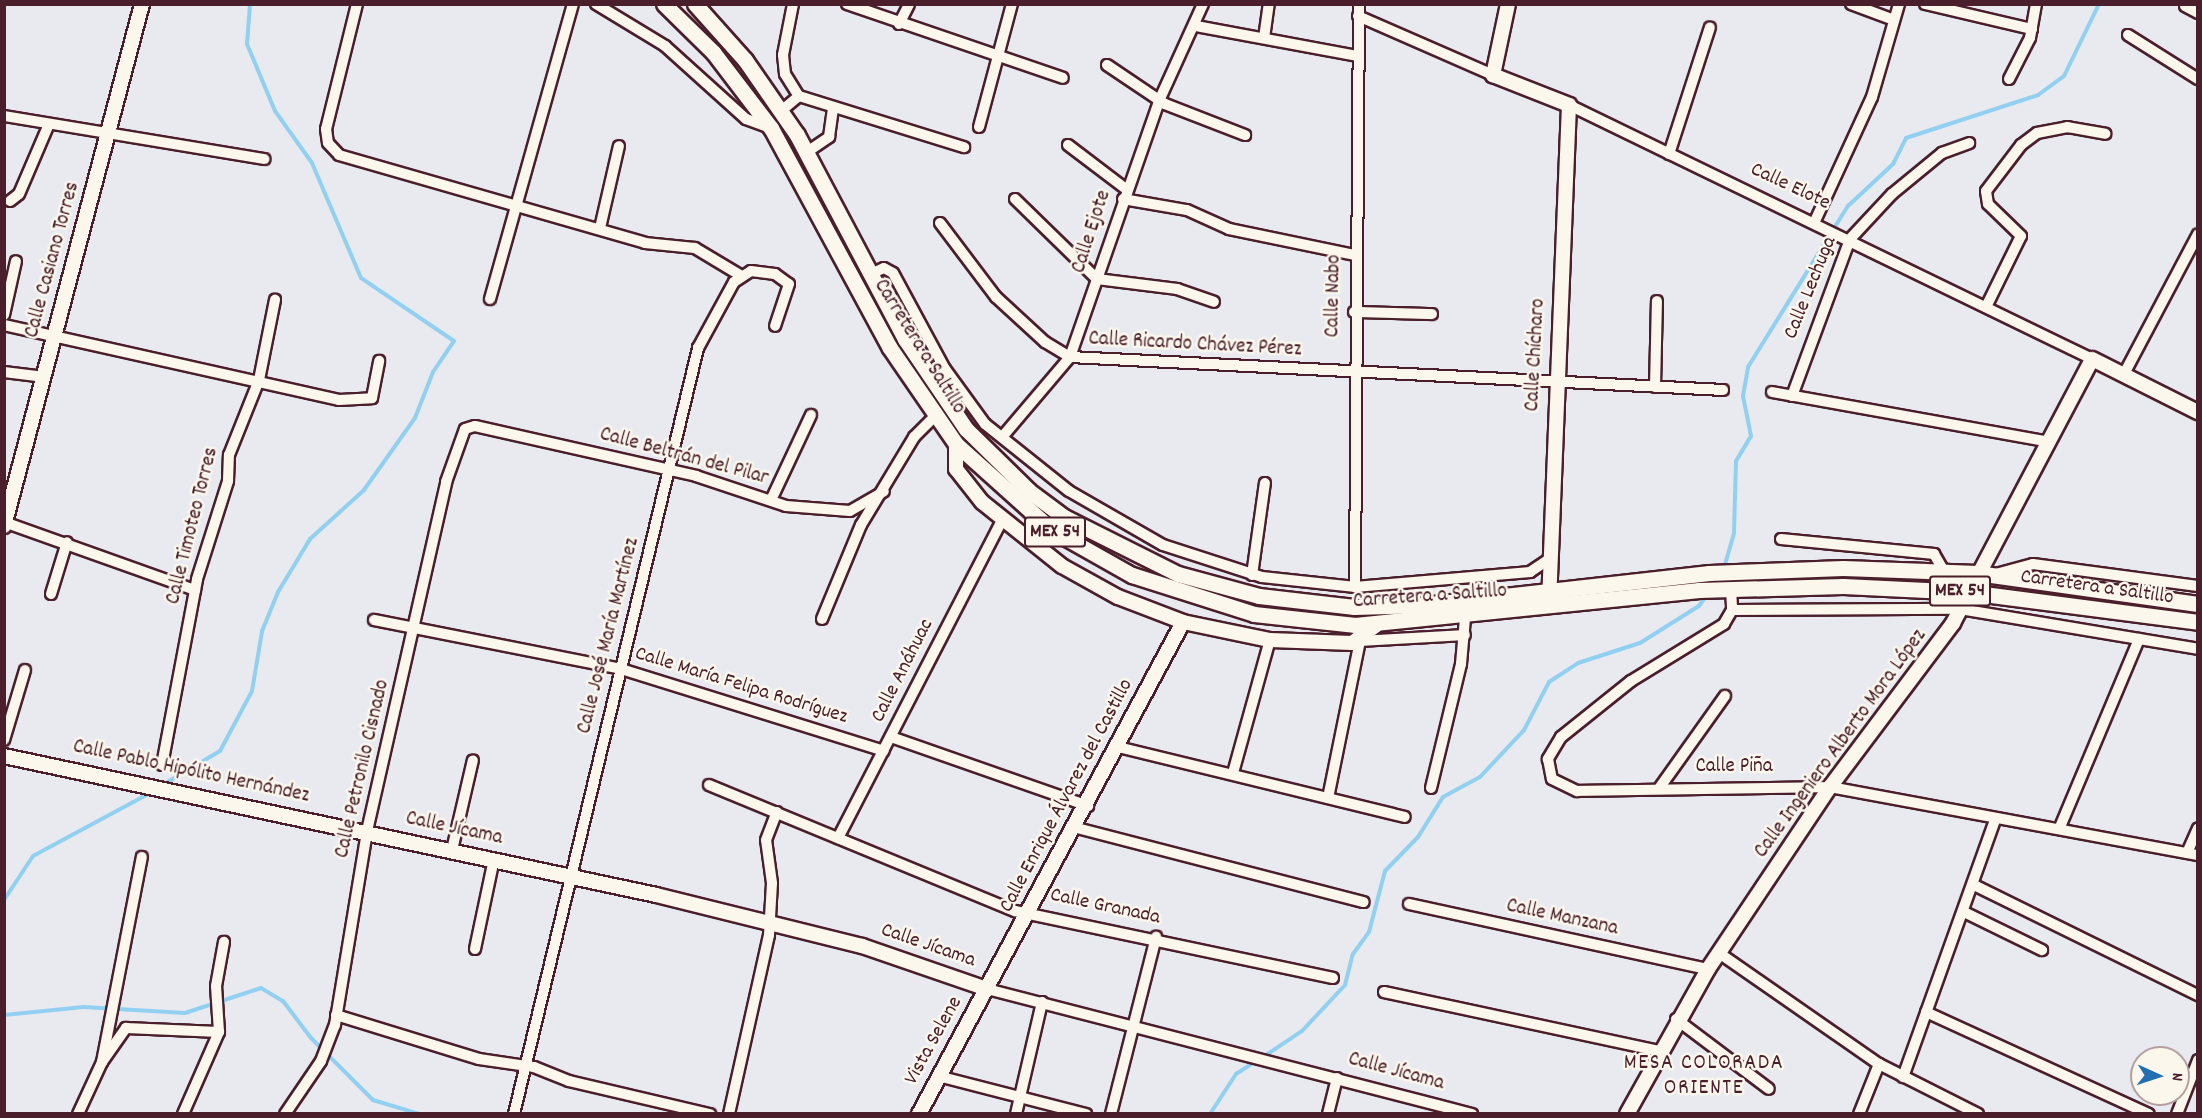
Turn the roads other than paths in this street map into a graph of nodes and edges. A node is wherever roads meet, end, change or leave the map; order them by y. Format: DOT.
graph roads {
  1 [pos="142,4"];
  2 [pos="357,4"];
  3 [pos="573,4"];
  4 [pos="596,4"];
  5 [pos="664,4"];
  6 [pos="695,4"];
  7 [pos="793,4"];
  8 [pos="847,4"];
  9 [pos="909,4"];
  10 [pos="1012,4"];
  11 [pos="1203,4"];
  12 [pos="1269,4"];
  13 [pos="1359,4"];
  14 [pos="1508,4"];
  15 [pos="1851,4"];
  16 [pos="1899,4"];
  17 [pos="1925,4"];
  18 [pos="2036,4"];
  19 [pos="2185,6"];
  20 [pos="2198,14"];
  21 [pos="1358,16"];
  22 [pos="1894,20"];
  23 [pos="899,24"];
  24 [pos="1196,26"];
  25 [pos="1710,27"];
  26 [pos="2032,29"];
  27 [pos="2128,35"];
  28 [pos="1264,38"];
  29 [pos="1358,56"];
  30 [pos="1000,58"];
  31 [pos="1107,65"];
  32 [pos="1493,75"];
  33 [pos="1063,78"];
  34 [pos="2009,79"];
  35 [pos="2198,79"];
  36 [pos="799,96"];
  37 [pos="1159,100"];
  38 [pos="1569,105"];
  39 [pos="833,108"];
  40 [pos="782,111"];
  41 [pos="4,116"];
  42 [pos="49,124"];
  43 [pos="979,127"];
  44 [pos="771,128"];
  45 [pos="2105,134"];
  46 [pos="1245,135"];
  47 [pos="108,136"];
  48 [pos="1970,143"];
  49 [pos="1068,145"];
  50 [pos="619,146"];
  51 [pos="964,147"];
  52 [pos="807,152"];
  53 [pos="1669,154"];
  54 [pos="264,159"];
  55 [pos="1125,194"];
  56 [pos="1015,199"];
  57 [pos="10,201"];
  58 [pos="518,204"];
  59 [pos="940,223"];
  60 [pos="1819,223"];
  61 [pos="600,228"];
  62 [pos="2198,234"];
  63 [pos="1847,238"];
  64 [pos="1355,255"];
  65 [pos="16,261"];
  66 [pos="871,274"];
  67 [pos="740,275"];
  68 [pos="1097,279"];
  69 [pos="490,299"];
  70 [pos="275,300"];
  71 [pos="1657,301"];
  72 [pos="1214,302"];
  73 [pos="1986,307"];
  74 [pos="1354,312"];
  75 [pos="1432,314"];
  76 [pos="4,315"];
  77 [pos="4,325"];
  78 [pos="775,327"];
  79 [pos="54,336"];
  80 [pos="1070,357"];
  81 [pos="2092,359"];
  82 [pos="379,361"];
  83 [pos="945,369"];
  84 [pos="4,372"];
  85 [pos="1354,374"];
  86 [pos="2124,374"];
  87 [pos="43,377"];
  88 [pos="928,379"];
  89 [pos="259,380"];
  90 [pos="1556,382"];
  91 [pos="1655,387"];
  92 [pos="1722,390"];
  93 [pos="1772,392"];
  94 [pos="1792,396"];
  95 [pos="2198,412"];
  96 [pos="811,415"];
  97 [pos="934,417"];
  98 [pos="468,427"];
  99 [pos="1003,436"];
  100 [pos="2045,441"];
  101 [pos="956,444"];
  102 [pos="670,472"];
  103 [pos="1265,483"];
  104 [pos="884,491"];
  105 [pos="771,500"];
  106 [pos="1002,520"];
  107 [pos="5,524"];
  108 [pos="1781,539"];
  109 [pos="67,542"];
  110 [pos="1549,559"];
  111 [pos="1944,571"];
  112 [pos="1984,574"];
  113 [pos="1252,575"];
  114 [pos="2198,586"];
  115 [pos="1355,587"];
  116 [pos="1725,588"];
  117 [pos="195,590"];
  118 [pos="1549,590"];
  119 [pos="1968,592"];
  120 [pos="51,594"];
  121 [pos="2198,604"];
  122 [pos="1548,607"];
  123 [pos="1960,609"];
  124 [pos="1732,610"];
  125 [pos="1465,618"];
  126 [pos="822,619"];
  127 [pos="374,620"];
  128 [pos="1183,622"];
  129 [pos="2198,622"];
  130 [pos="1374,626"];
  131 [pos="415,628"];
  132 [pos="1465,635"];
  133 [pos="2139,639"];
  134 [pos="1270,640"];
  135 [pos="1360,641"];
  136 [pos="2198,649"];
  137 [pos="621,669"];
  138 [pos="25,670"];
  139 [pos="1725,696"];
  140 [pos="891,737"];
  141 [pos="4,740"];
  142 [pos="1118,747"];
  143 [pos="884,751"];
  144 [pos="4,756"];
  145 [pos="473,760"];
  146 [pos="162,765"];
  147 [pos="1233,773"];
  148 [pos="709,785"];
  149 [pos="1659,787"];
  150 [pos="1830,787"];
  151 [pos="1431,788"];
  152 [pos="1328,798"];
  153 [pos="1088,806"];
  154 [pos="777,813"];
  155 [pos="1406,817"];
  156 [pos="1995,820"];
  157 [pos="2060,827"];
  158 [pos="1077,828"];
  159 [pos="2198,828"];
  160 [pos="368,831"];
  161 [pos="838,838"];
  162 [pos="452,850"];
  163 [pos="2192,854"];
  164 [pos="142,857"];
  165 [pos="494,859"];
  166 [pos="570,875"];
  167 [pos="1974,885"];
  168 [pos="1364,902"];
  169 [pos="1409,904"];
  170 [pos="1964,912"];
  171 [pos="1028,913"];
  172 [pos="771,922"];
  173 [pos="1156,937"];
  174 [pos="224,942"];
  175 [pos="475,949"];
  176 [pos="2042,950"];
  177 [pos="1719,953"];
  178 [pos="1708,969"];
  179 [pos="1333,978"];
  180 [pos="987,989"];
  181 [pos="1384,992"];
  182 [pos="2198,996"];
  183 [pos="1041,1002"];
  184 [pos="1926,1012"];
  185 [pos="336,1015"];
  186 [pos="1676,1019"];
  187 [pos="1136,1026"];
  188 [pos="219,1032"];
  189 [pos="1659,1051"];
  190 [pos="103,1056"];
  191 [pos="2198,1060"];
  192 [pos="1879,1065"];
  193 [pos="524,1066"];
  194 [pos="938,1076"];
  195 [pos="1903,1077"];
  196 [pos="1337,1078"];
  197 [pos="1769,1089"];
  198 [pos="1018,1095"];
  199 [pos="1954,1108"];
  200 [pos="78,1113"];
  201 [pos="183,1113"];
  202 [pos="285,1113"];
  203 [pos="514,1113"];
  204 [pos="710,1113"];
  205 [pos="729,1113"];
  206 [pos="919,1113"];
  207 [pos="1016,1113"];
  208 [pos="1086,1113"];
  209 [pos="1111,1113"];
  210 [pos="1328,1113"];
  211 [pos="1472,1113"];
  212 [pos="1627,1113"];
  213 [pos="1859,1113"];
  214 [pos="1978,1113"];
  215 [pos="2149,1113"];
  216 [pos="2176,1113"];
  1 -- 47 [label="street, Calle Casiano Torres"];
  2 -- 58 [label="street"];
  3 -- 58 [label="street"];
  4 -- 44 [label="street"];
  5 -- 44 [label="main road, Carretera a Saltillo / MEX 54"];
  6 -- 40 [label="main road, Carretera a Saltillo / MEX 54"];
  7 -- 36 [label="street"];
  8 -- 23 [label="street"];
  9 -- 23 [label="street"];
  10 -- 30 [label="street"];
  11 -- 24 [label="street, Calle Ejote"];
  12 -- 28 [label="street"];
  13 -- 21 [label="street, Calle Nabo"];
  14 -- 32 [label="street"];
  15 -- 22 [label="street"];
  16 -- 22 [label="street, Calle Lechuga"];
  17 -- 26 [label="street"];
  18 -- 26 [label="street"];
  19 -- 20 [label="street"];
  21 -- 29 [label="street, Calle Nabo"];
  21 -- 32 [label="street, Calle Elote"];
  22 -- 60 [label="street, Calle Lechuga"];
  23 -- 30 [label="street"];
  24 -- 28 [label="street"];
  24 -- 37 [label="street, Calle Ejote"];
  25 -- 53 [label="street"];
  26 -- 34 [label="street"];
  27 -- 35 [label="street"];
  28 -- 29 [label="street"];
  29 -- 64 [label="street, Calle Nabo"];
  30 -- 33 [label="street"];
  30 -- 43 [label="street"];
  31 -- 37 [label="street"];
  32 -- 38 [label="street, Calle Elote"];
  36 -- 39 [label="street"];
  36 -- 40 [label="street"];
  37 -- 46 [label="street"];
  37 -- 55 [label="street, Calle Ejote"];
  38 -- 53 [label="street, Calle Elote"];
  38 -- 90 [label="street, Calle Chícharo"];
  39 -- 51 [label="street"];
  39 -- 52 [label="street"];
  40 -- 52 [label="main road, Carretera a Saltillo / MEX 54"];
  41 -- 42 [label="street"];
  42 -- 47 [label="street"];
  42 -- 57 [label="street"];
  44 -- 97 [label="main road, Carretera a Saltillo / MEX 54"];
  45 -- 73 [label="street"];
  47 -- 54 [label="street"];
  47 -- 79 [label="street, Calle Casiano Torres"];
  48 -- 63 [label="street, Calle Lechuga"];
  49 -- 55 [label="street"];
  50 -- 61 [label="street"];
  52 -- 66 [label="main road, Carretera a Saltillo / MEX 54"];
  53 -- 60 [label="street, Calle Elote"];
  55 -- 64 [label="street"];
  55 -- 68 [label="street, Calle Ejote"];
  56 -- 68 [label="street"];
  58 -- 61 [label="street"];
  58 -- 69 [label="street"];
  59 -- 80 [label="street, Calle Ricardo Chávez Pérez"];
  60 -- 63 [label="street, Calle Elote"];
  61 -- 67 [label="street"];
  62 -- 86 [label="street"];
  63 -- 73 [label="street, Calle Elote"];
  63 -- 94 [label="street, Calle Lechuga"];
  64 -- 74 [label="street, Calle Nabo"];
  65 -- 76 [label="street"];
  66 -- 83 [label="street"];
  66 -- 88 [label="main road, Carretera a Saltillo / MEX 54"];
  67 -- 78 [label="street"];
  67 -- 102 [label="street, Calle José María Martínez"];
  68 -- 72 [label="street"];
  68 -- 80 [label="street, Calle Ejote"];
  70 -- 89 [label="street, Calle Timoteo Torres"];
  71 -- 91 [label="street"];
  73 -- 81 [label="street, Calle Elote"];
  74 -- 75 [label="street"];
  74 -- 85 [label="street, Calle Nabo"];
  77 -- 79 [label="street"];
  79 -- 87 [label="street, Calle Casiano Torres"];
  79 -- 89 [label="street"];
  80 -- 85 [label="street, Calle Ricardo Chávez Pérez"];
  80 -- 99 [label="street, Calle Ejote"];
  81 -- 86 [label="street, Calle Elote"];
  81 -- 100 [label="street, Calle Ingeniero Alberto Mora López"];
  82 -- 89 [label="street"];
  83 -- 88 [label="street"];
  83 -- 99 [label="street"];
  84 -- 87 [label="street"];
  85 -- 90 [label="street, Calle Ricardo Chávez Pérez"];
  85 -- 115 [label="street, Calle Nabo"];
  86 -- 95 [label="street, Calle Elote"];
  87 -- 107 [label="street, Calle Casiano Torres"];
  88 -- 118 [label="main road, Carretera a Saltillo / MEX 54"];
  89 -- 117 [label="street, Calle Timoteo Torres"];
  90 -- 91 [label="street, Calle Ricardo Chávez Pérez"];
  90 -- 110 [label="street, Calle Chícharo"];
  91 -- 92 [label="street, Calle Ricardo Chávez Pérez"];
  93 -- 94 [label="street"];
  94 -- 100 [label="street"];
  96 -- 105 [label="street"];
  97 -- 101 [label="main road, Carretera a Saltillo / MEX 54"];
  97 -- 104 [label="street"];
  98 -- 102 [label="street, Calle Beltrán del Pilar"];
  98 -- 131 [label="street, Calle Petronilo Cisnado"];
  99 -- 113 [label="street"];
  100 -- 112 [label="street, Calle Ingeniero Alberto Mora López"];
  101 -- 106 [label="street"];
  101 -- 130 [label="main road, Carretera a Saltillo / MEX 54"];
  102 -- 105 [label="street, Calle Beltrán del Pilar"];
  102 -- 137 [label="street, Calle José María Martínez"];
  103 -- 113 [label="street"];
  104 -- 105 [label="street, Calle Beltrán del Pilar"];
  104 -- 126 [label="street"];
  106 -- 128 [label="street"];
  106 -- 140 [label="street, Calle Anáhuac"];
  107 -- 109 [label="street"];
  108 -- 111 [label="street"];
  109 -- 117 [label="street"];
  109 -- 120 [label="street"];
  110 -- 115 [label="street"];
  110 -- 118 [label="street, Calle Chícharo"];
  111 -- 112 [label="main road, Carretera a Saltillo / MEX 54"];
  111 -- 118 [label="main road, Carretera a Saltillo / MEX 54"];
  112 -- 114 [label="street"];
  112 -- 119 [label="street, Calle Ingeniero Alberto Mora López"];
  112 -- 121 [label="main road, Carretera a Saltillo / MEX 54"];
  113 -- 115 [label="street"];
  116 -- 119 [label="main road, Carretera a Saltillo / MEX 54"];
  116 -- 122 [label="main road, Carretera a Saltillo / MEX 54"];
  116 -- 124 [label="street"];
  117 -- 146 [label="street, Calle Timoteo Torres"];
  118 -- 122 [label="street, Calle Chícharo"];
  119 -- 123 [label="street, Calle Ingeniero Alberto Mora López"];
  119 -- 129 [label="main road, Carretera a Saltillo / MEX 54"];
  122 -- 125 [label="main road, Carretera a Saltillo / MEX 54"];
  123 -- 124 [label="street"];
  123 -- 133 [label="street"];
  123 -- 150 [label="street, Calle Ingeniero Alberto Mora López"];
  124 -- 149 [label="street, Calle Piña"];
  125 -- 130 [label="main road, Carretera a Saltillo / MEX 54"];
  125 -- 132 [label="street"];
  127 -- 131 [label="street, Calle María Felipa Rodríguez"];
  128 -- 134 [label="street"];
  128 -- 142 [label="street, Calle Enrique Álvarez del Castillo"];
  130 -- 135 [label="street"];
  131 -- 137 [label="street, Calle María Felipa Rodríguez"];
  131 -- 160 [label="street, Calle Petronilo Cisnado"];
  132 -- 135 [label="street"];
  132 -- 151 [label="street"];
  133 -- 136 [label="street"];
  133 -- 157 [label="street"];
  134 -- 135 [label="street"];
  134 -- 147 [label="street"];
  135 -- 152 [label="street"];
  137 -- 143 [label="street, Calle María Felipa Rodríguez"];
  137 -- 166 [label="street, Calle José María Martínez"];
  138 -- 141 [label="street"];
  139 -- 149 [label="street"];
  140 -- 143 [label="street, Calle Anáhuac"];
  140 -- 153 [label="street"];
  142 -- 147 [label="street"];
  142 -- 153 [label="street, Calle Enrique Álvarez del Castillo"];
  143 -- 161 [label="street, Calle Anáhuac"];
  144 -- 160 [label="street, Calle Pablo Hipólito Hernández"];
  145 -- 162 [label="street"];
  147 -- 152 [label="street"];
  148 -- 154 [label="street, Calle Granada"];
  149 -- 150 [label="street, Calle Piña"];
  150 -- 156 [label="street, Calle Piña"];
  150 -- 177 [label="street, Calle Ingeniero Alberto Mora López"];
  152 -- 155 [label="street"];
  153 -- 158 [label="street, Calle Enrique Álvarez del Castillo"];
  154 -- 161 [label="street, Calle Granada"];
  154 -- 172 [label="street"];
  156 -- 157 [label="street, Calle Piña"];
  156 -- 167 [label="street"];
  157 -- 163 [label="street, Calle Piña"];
  158 -- 168 [label="street"];
  158 -- 171 [label="street, Calle Enrique Álvarez del Castillo"];
  159 -- 163 [label="street"];
  160 -- 162 [label="street, Calle Jícama"];
  160 -- 185 [label="street, Calle Petronilo Cisnado"];
  161 -- 171 [label="street, Calle Granada"];
  162 -- 165 [label="street, Calle Jícama"];
  164 -- 190 [label="street"];
  165 -- 166 [label="street, Calle Jícama"];
  165 -- 175 [label="street"];
  166 -- 172 [label="street, Calle Jícama"];
  166 -- 193 [label="street, Calle José María Martínez"];
  167 -- 170 [label="street"];
  167 -- 182 [label="street"];
  169 -- 178 [label="street, Calle Manzana"];
  170 -- 176 [label="street"];
  170 -- 184 [label="street"];
  171 -- 173 [label="street, Calle Granada"];
  171 -- 180 [label="street, Calle Enrique Álvarez del Castillo"];
  172 -- 180 [label="street, Calle Jícama"];
  172 -- 205 [label="street"];
  173 -- 179 [label="street, Calle Granada"];
  173 -- 187 [label="street"];
  174 -- 188 [label="street"];
  177 -- 178 [label="street, Calle Ingeniero Alberto Mora López"];
  177 -- 192 [label="street"];
  178 -- 186 [label="street, Calle Ingeniero Alberto Mora López"];
  180 -- 183 [label="street, Calle Jícama"];
  180 -- 194 [label="street, Vista Selene"];
  181 -- 189 [label="street"];
  183 -- 187 [label="street, Calle Jícama"];
  183 -- 198 [label="street"];
  184 -- 195 [label="street"];
  184 -- 215 [label="street"];
  185 -- 193 [label="street"];
  185 -- 202 [label="street, Calle Petronilo Cisnado"];
  186 -- 189 [label="street, Calle Ingeniero Alberto Mora López"];
  186 -- 197 [label="street"];
  187 -- 196 [label="street, Calle Jícama"];
  187 -- 209 [label="street"];
  188 -- 190 [label="street"];
  188 -- 201 [label="street"];
  189 -- 212 [label="street, Calle Ingeniero Alberto Mora López"];
  190 -- 200 [label="street"];
  191 -- 216 [label="street"];
  192 -- 195 [label="street"];
  192 -- 213 [label="street"];
  193 -- 203 [label="street, Calle José María Martínez"];
  193 -- 204 [label="street"];
  194 -- 198 [label="street"];
  194 -- 206 [label="street, Vista Selene"];
  195 -- 199 [label="street"];
  196 -- 210 [label="street"];
  196 -- 211 [label="street, Calle Jícama"];
  198 -- 207 [label="street"];
  198 -- 208 [label="street"];
  199 -- 214 [label="street"];
}
